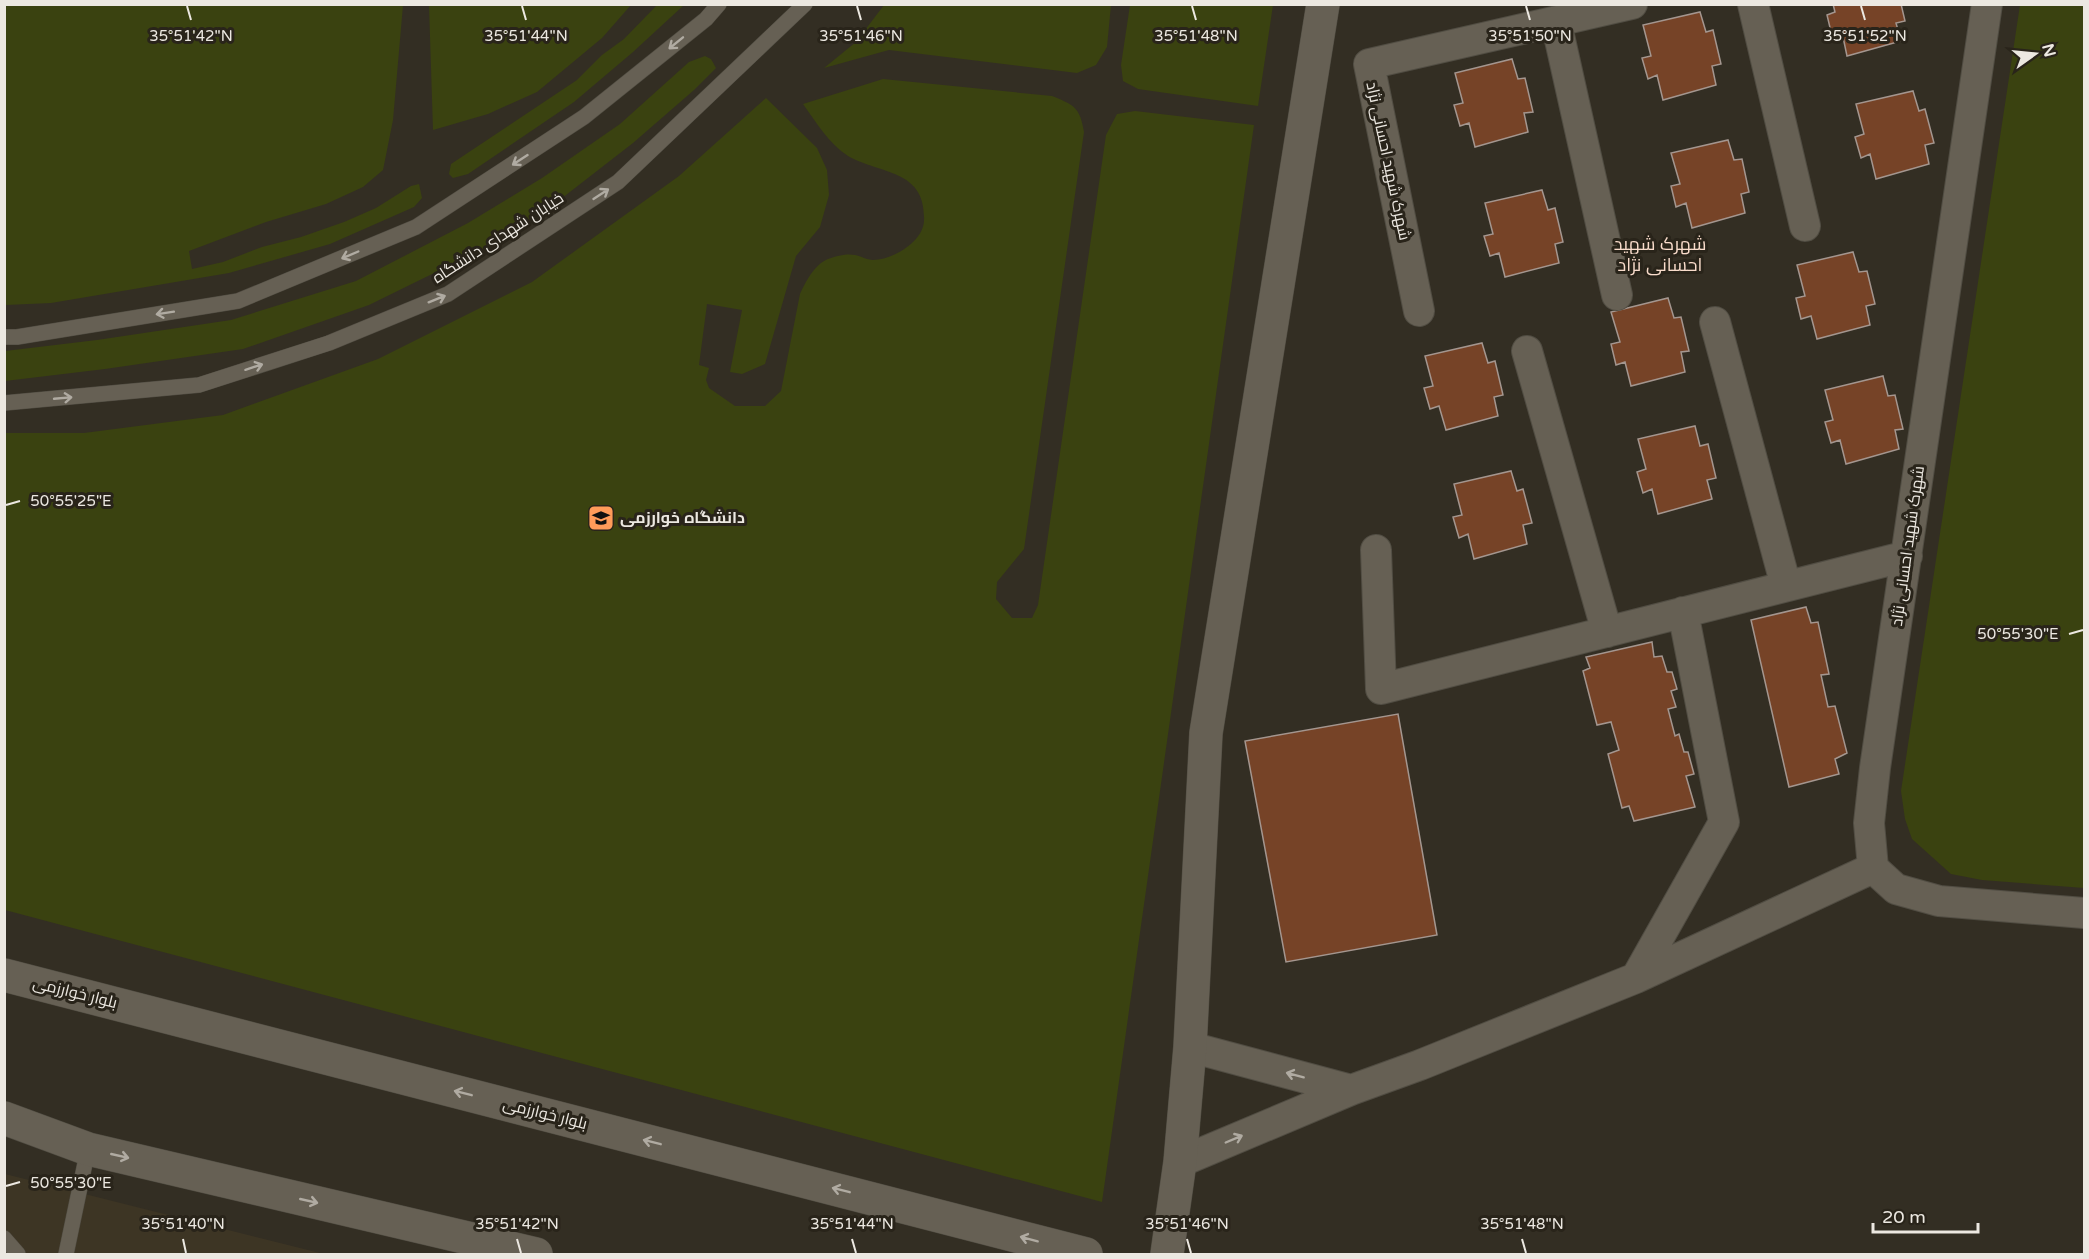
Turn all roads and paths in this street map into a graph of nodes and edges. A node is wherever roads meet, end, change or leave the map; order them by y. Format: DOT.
graph roads {
  1 [pos="719,4"];
  2 [pos="805,4"];
  3 [pos="1323,4"];
  4 [pos="1632,4"];
  5 [pos="1752,4"];
  6 [pos="1987,4"];
  7 [pos="1556,22"];
  8 [pos="1805,226"];
  9 [pos="1617,295"];
  10 [pos="1419,311"];
  11 [pos="1715,322"];
  12 [pos="4,337"];
  13 [pos="1527,351"];
  14 [pos="4,403"];
  15 [pos="1376,550"];
  16 [pos="1907,556"];
  17 [pos="1786,586"];
  18 [pos="1683,612"];
  19 [pos="1607,632"];
  20 [pos="1873,868"];
  21 [pos="2085,913"];
  22 [pos="4,975"];
  23 [pos="1636,978"];
  24 [pos="1190,1047"];
  25 [pos="1351,1090"];
  26 [pos="4,1118"];
  27 [pos="88,1149"];
  28 [pos="1180,1162"];
  29 [pos="4,1239"];
  30 [pos="18,1254"];
  31 [pos="66,1254"];
  32 [pos="536,1254"];
  33 [pos="1086,1254"];
  34 [pos="1167,1254"];
  1 -- 12 [label="lane, one-way"];
  14 -- 2 [label="lane, خیابان شهدای دانشگاه, one-way"];
  3 -- 24 [label="main road"];
  4 -- 7 [label="street, شهرک شهید احسانی نژاد"];
  5 -- 8 [label="street"];
  6 -- 16 [label="street, شهرک شهید احسانی نژاد"];
  7 -- 9 [label="street"];
  7 -- 10 [label="street, شهرک شهید احسانی نژاد"];
  11 -- 17 [label="street"];
  13 -- 19 [label="street"];
  15 -- 19 [label="street"];
  16 -- 17 [label="street"];
  16 -- 20 [label="street, شهرک شهید احسانی نژاد"];
  17 -- 18 [label="street"];
  18 -- 19 [label="street"];
  18 -- 23 [label="street"];
  20 -- 21 [label="street"];
  20 -- 23 [label="street"];
  33 -- 22 [label="main road, بلوار خوارزمی, one-way"];
  23 -- 25 [label="street"];
  25 -- 24 [label="street, one-way"];
  24 -- 28 [label="main road"];
  28 -- 25 [label="street, one-way"];
  26 -- 27 [label="main road"];
  27 -- 31 [label="lane"];
  27 -- 32 [label="main road, one-way"];
  28 -- 34 [label="main road"];
  29 -- 30 [label="lane"];
}
